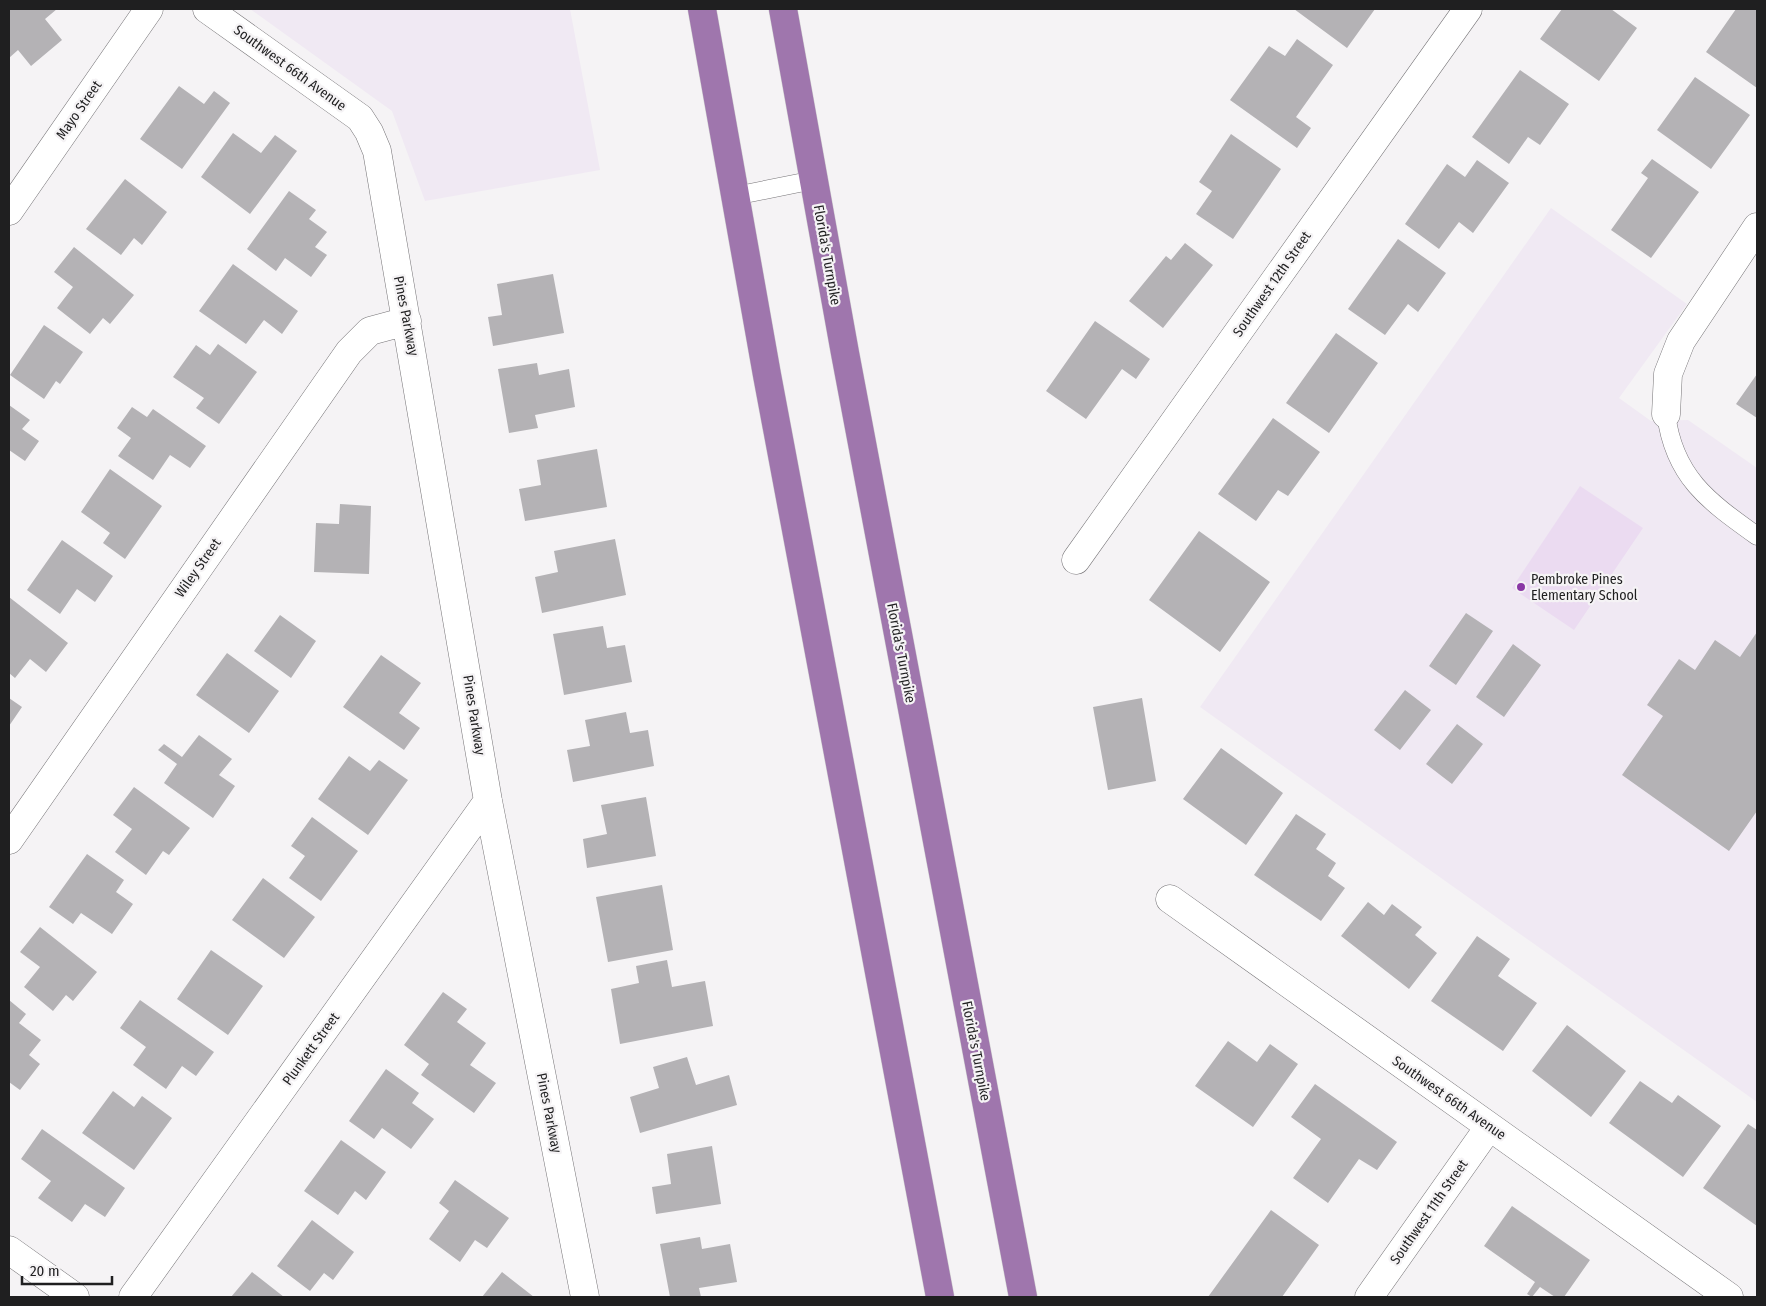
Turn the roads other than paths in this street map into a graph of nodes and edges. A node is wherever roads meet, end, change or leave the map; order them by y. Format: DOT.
graph roads {
  1 [pos="149,9"];
  2 [pos="207,9"];
  3 [pos="702,9"];
  4 [pos="783,9"];
  5 [pos="1468,9"];
  6 [pos="369,132"];
  7 [pos="814,180"];
  8 [pos="735,196"];
  9 [pos="9,211"];
  10 [pos="1757,228"];
  11 [pos="407,321"];
  12 [pos="1666,414"];
  13 [pos="1757,536"];
  14 [pos="1076,560"];
  15 [pos="488,800"];
  16 [pos="9,840"];
  17 [pos="1170,899"];
  18 [pos="1489,1127"];
  19 [pos="9,1250"];
  20 [pos="75,1297"];
  21 [pos="133,1297"];
  22 [pos="585,1297"];
  23 [pos="940,1297"];
  24 [pos="1022,1297"];
  25 [pos="1369,1297"];
  26 [pos="1729,1297"];
  1 -- 9 [label="street, Mayo Street"];
  2 -- 6 [label="street, Southwest 66th Avenue"];
  3 -- 8 [label="highway"];
  4 -- 7 [label="highway, Florida's Turnpike"];
  5 -- 14 [label="street, Southwest 12th Street"];
  6 -- 11 [label="street, Pines Parkway"];
  7 -- 8 [label="lane"];
  7 -- 24 [label="highway, Florida's Turnpike"];
  8 -- 23 [label="highway"];
  10 -- 12 [label="street"];
  11 -- 15 [label="street, Pines Parkway"];
  11 -- 16 [label="street, Wiley Street"];
  12 -- 13 [label="lane"];
  15 -- 21 [label="street, Plunkett Street"];
  15 -- 22 [label="street, Pines Parkway"];
  17 -- 18 [label="street, Southwest 66th Avenue"];
  18 -- 25 [label="street, Southwest 11th Street"];
  18 -- 26 [label="street, Southwest 66th Avenue"];
  19 -- 20 [label="street"];
}
